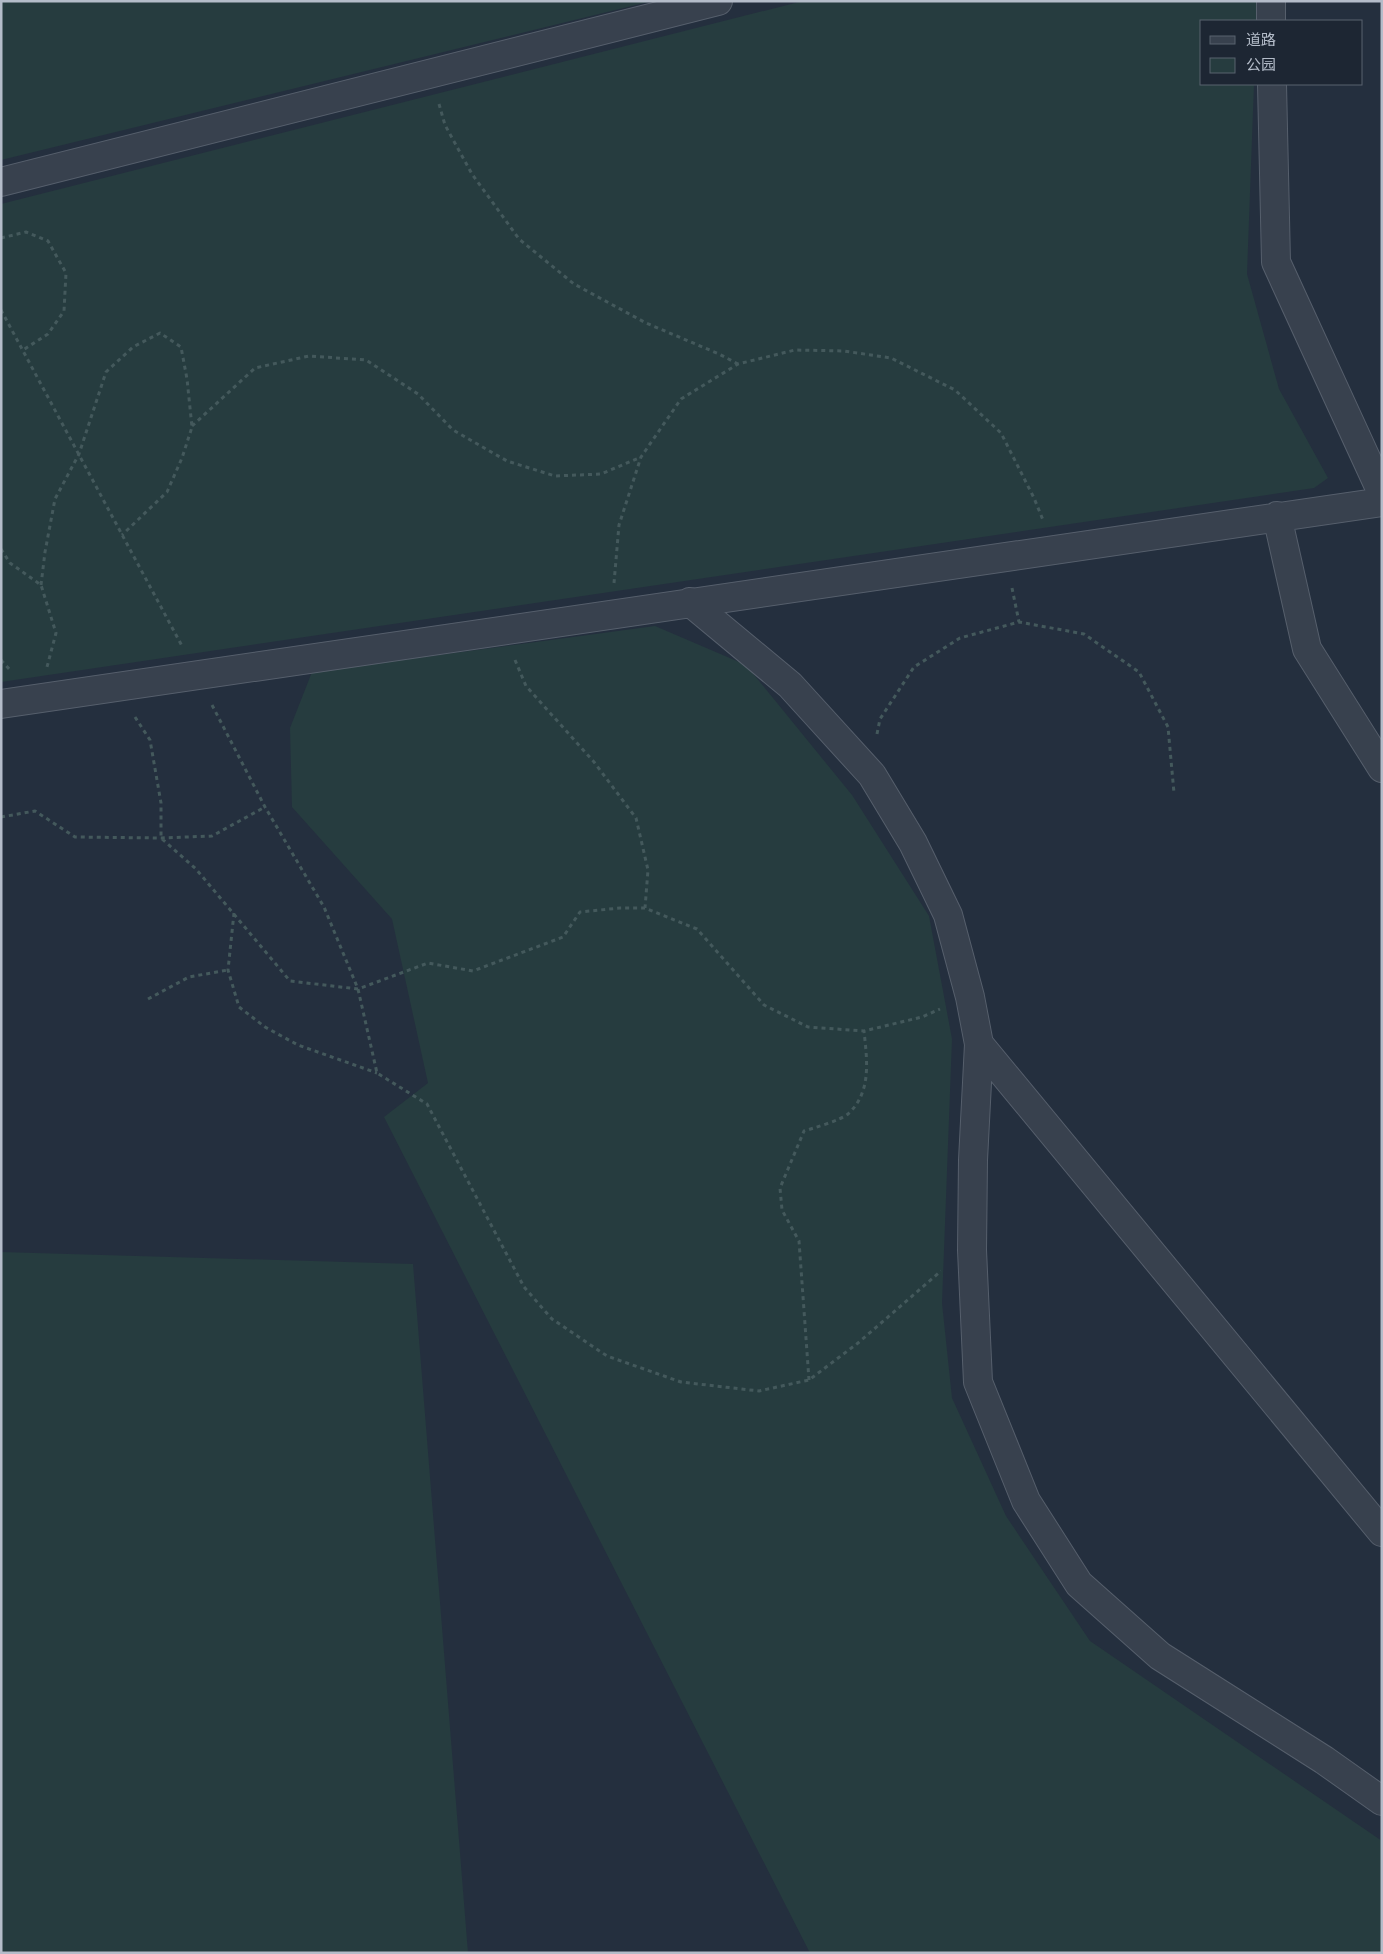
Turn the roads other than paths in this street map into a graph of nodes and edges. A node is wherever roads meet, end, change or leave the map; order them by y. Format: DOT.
graph roads {
  1 [pos="718,1"];
  2 [pos="1271,1"];
  3 [pos="1271,20"];
  4 [pos="1272,85"];
  5 [pos="1,182"];
  6 [pos="1382,493"];
  7 [pos="1382,502"];
  8 [pos="1277,516"];
  9 [pos="690,602"];
  10 [pos="1,704"];
  11 [pos="1382,768"];
  12 [pos="978,1044"];
  13 [pos="1382,1532"];
  14 [pos="1382,1801"];
  1 -- 5 [label="lane"];
  2 -- 3 [label="lane"];
  4 -- 6 [label="lane"];
  7 -- 8 [label="lane"];
  8 -- 9 [label="lane"];
  8 -- 11 [label="lane"];
  9 -- 10 [label="lane"];
  9 -- 12 [label="lane"];
  12 -- 13 [label="lane"];
  12 -- 14 [label="lane"];
}
